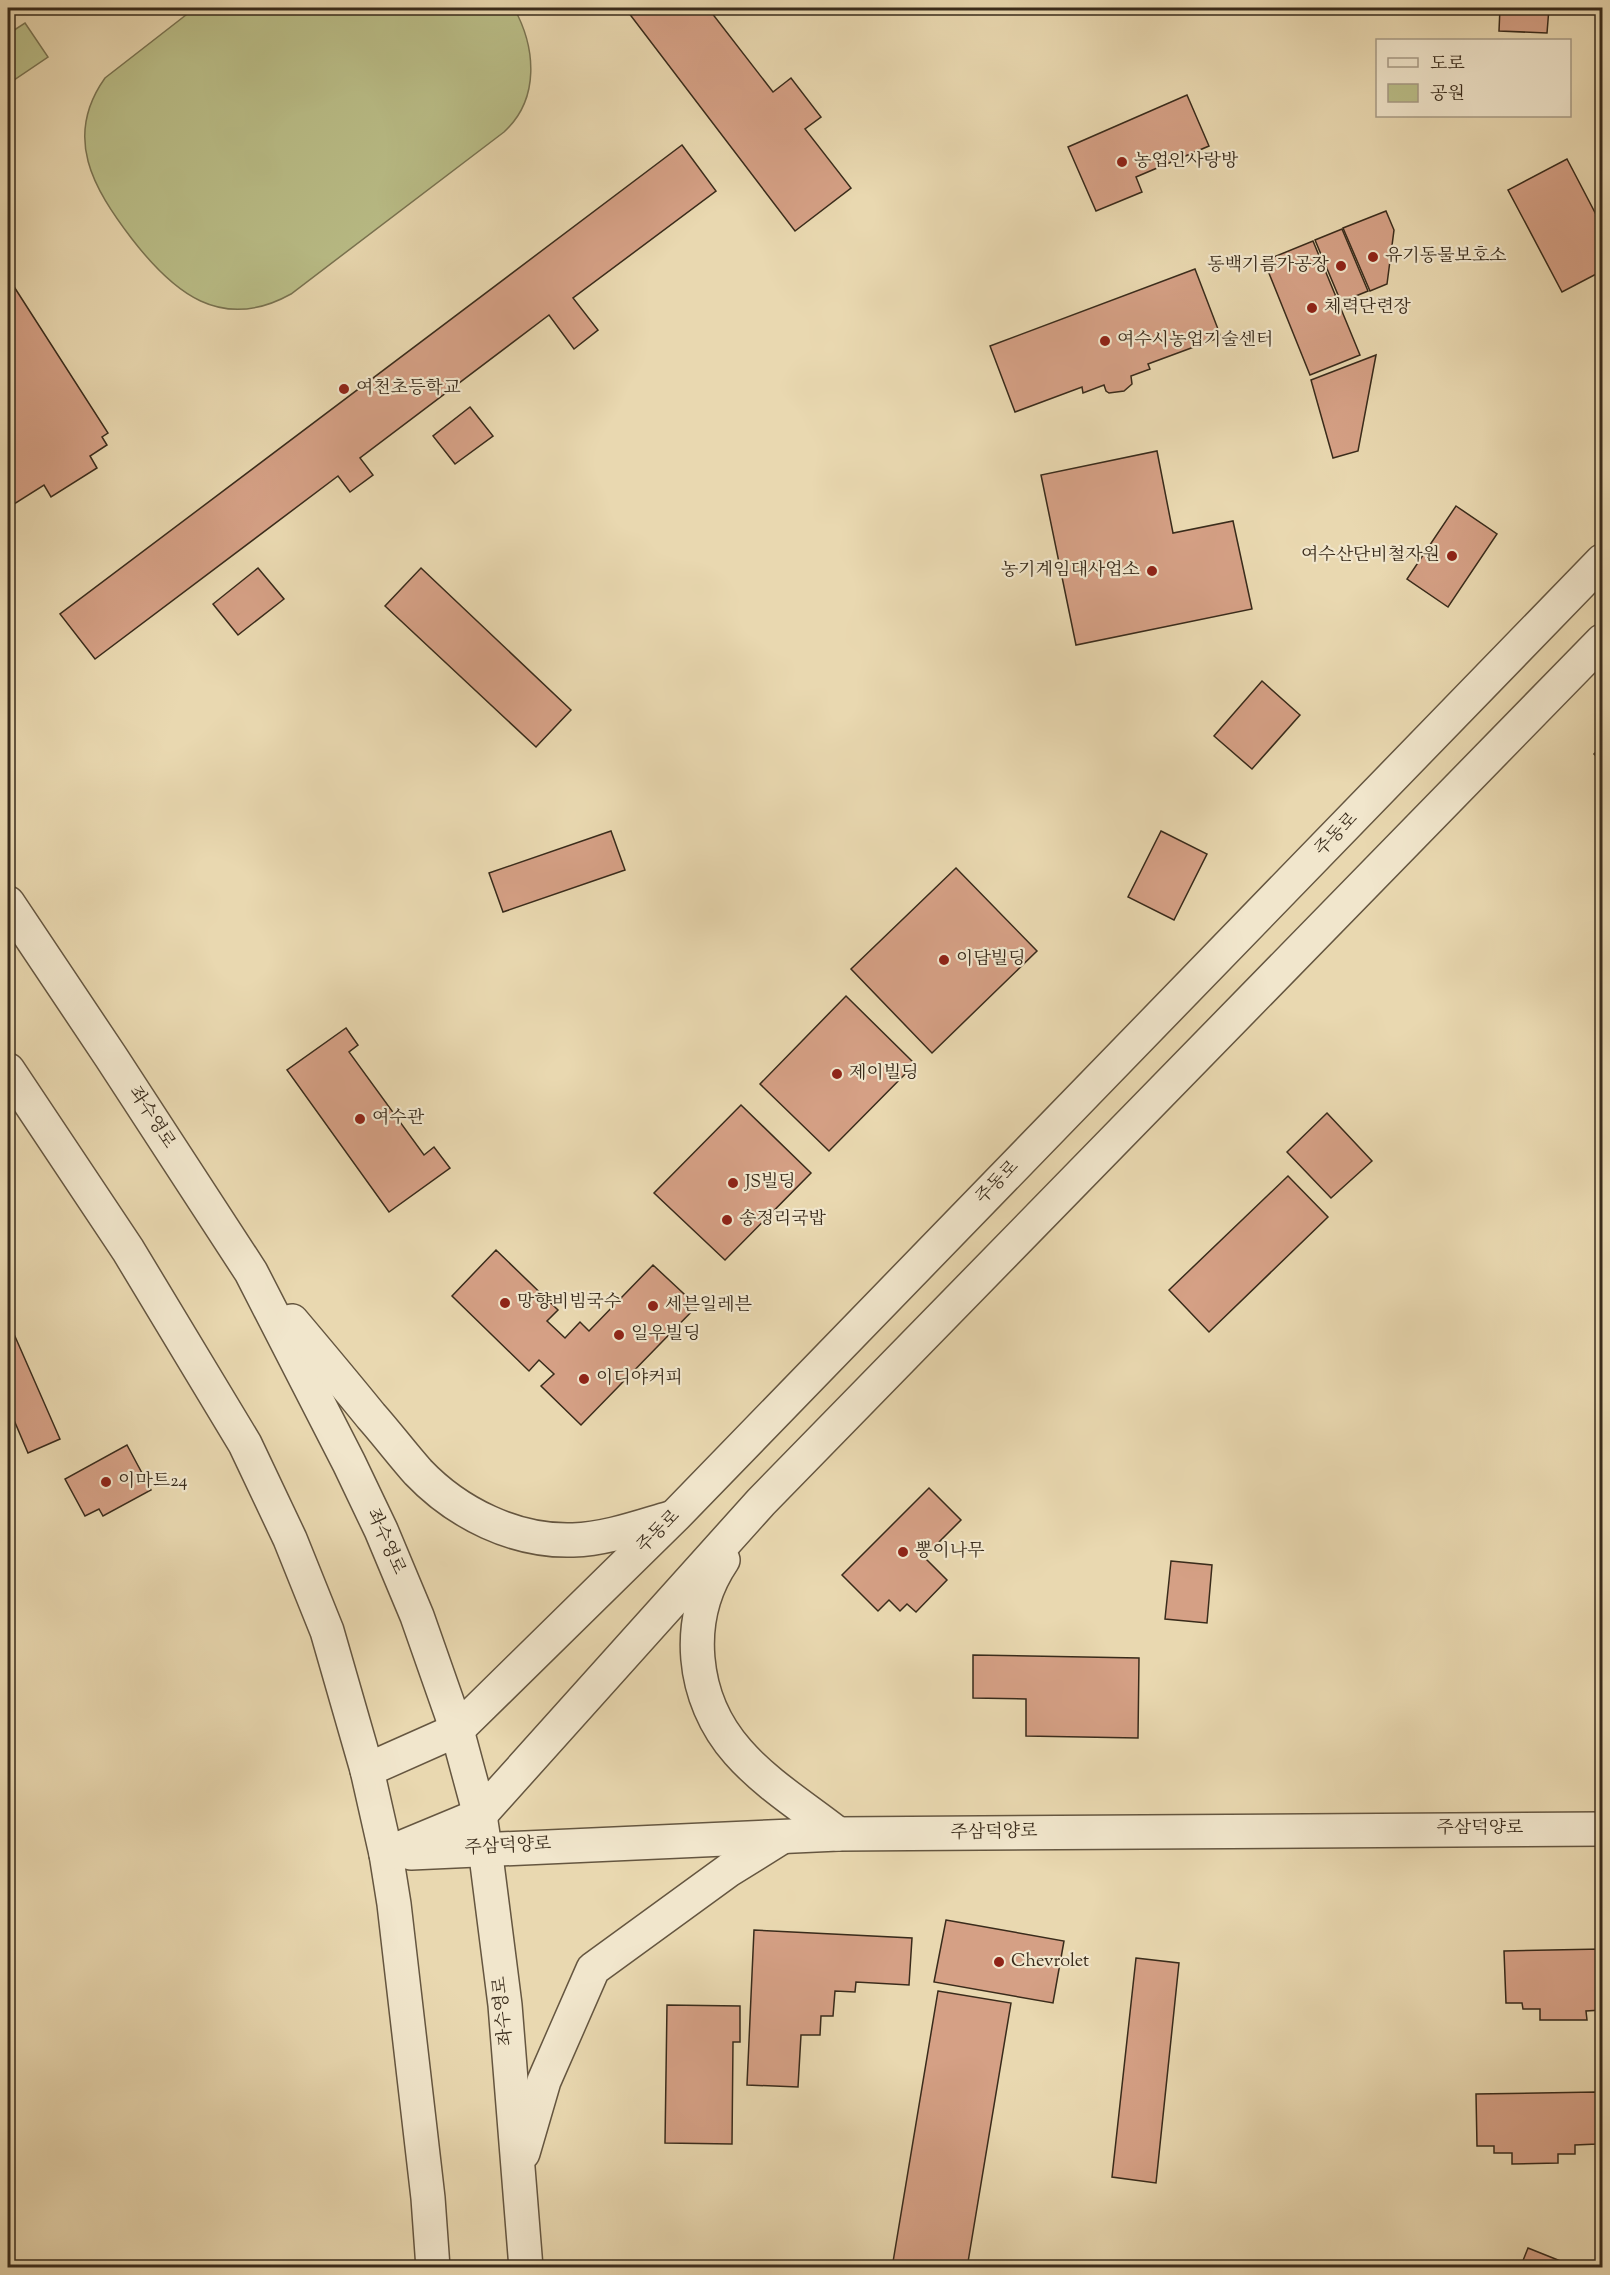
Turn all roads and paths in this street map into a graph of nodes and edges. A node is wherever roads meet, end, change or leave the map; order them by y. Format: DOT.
graph roads {
  1 [pos="1602,561"];
  2 [pos="1602,641"];
  3 [pos="8,903"];
  4 [pos="8,1070"];
  5 [pos="250,1272"];
  6 [pos="761,1502"];
  7 [pos="675,1516"];
  8 [pos="457,1730"];
  9 [pos="367,1770"];
  10 [pos="480,1815"];
  11 [pos="1602,1829"];
  12 [pos="838,1834"];
  13 [pos="784,1836"];
  14 [pos="485,1848"];
  15 [pos="386,1854"];
  16 [pos="518,2174"];
  17 [pos="433,2268"];
  18 [pos="526,2268"];
  1 -- 7 [label="street, 주동로"];
  2 -- 6 [label="street"];
  3 -- 5 [label="street, 좌수영로"];
  4 -- 9 [label="street"];
  5 -- 7 [label="street"];
  5 -- 8 [label="street, 좌수영로"];
  6 -- 10 [label="street"];
  6 -- 12 [label="street"];
  7 -- 8 [label="street, 주동로"];
  8 -- 9 [label="street, 주동로"];
  8 -- 10 [label="street, 좌수영로"];
  9 -- 15 [label="street"];
  10 -- 14 [label="street, 좌수영로"];
  10 -- 15 [label="street"];
  11 -- 12 [label="street, 주삼덕양로"];
  12 -- 13 [label="street, 주삼덕양로"];
  13 -- 14 [label="street, 주삼덕양로"];
  13 -- 16 [label="street"];
  14 -- 15 [label="street, 주삼덕양로"];
  14 -- 16 [label="street, 좌수영로"];
  15 -- 17 [label="street"];
  16 -- 18 [label="street, 좌수영로"];
}
